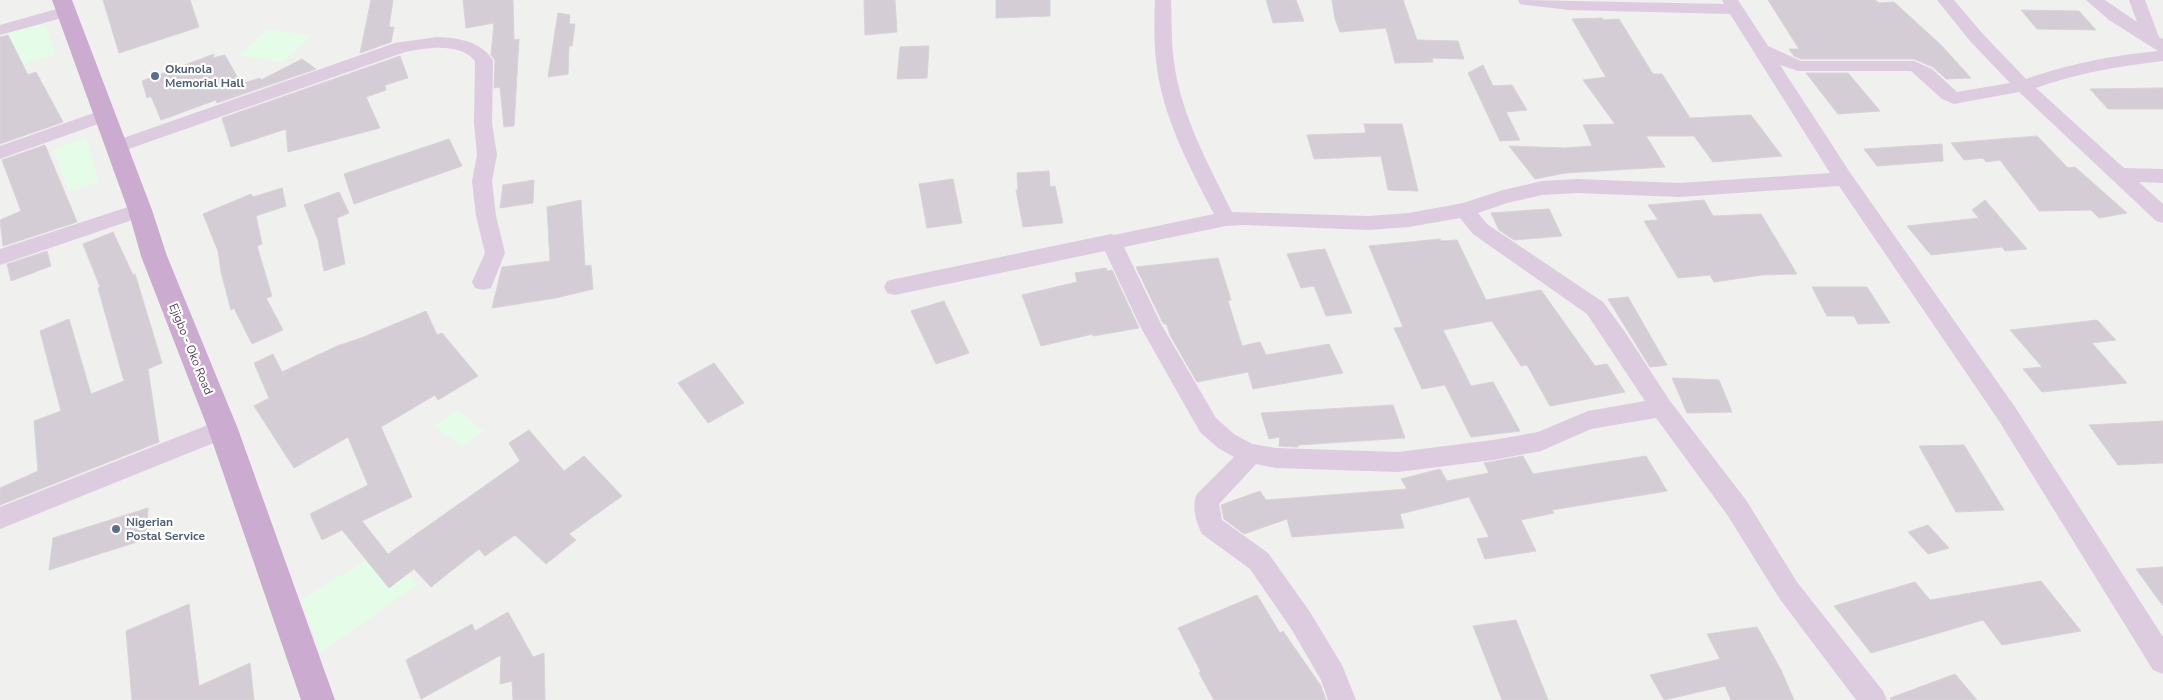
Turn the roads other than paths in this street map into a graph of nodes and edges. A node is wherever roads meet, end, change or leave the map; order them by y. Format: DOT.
graph roads {
  1 [pos="1163,0"];
  2 [pos="1526,0"];
  3 [pos="1946,0"];
  4 [pos="2094,0"];
  5 [pos="2137,0"];
  6 [pos="1553,2"];
  7 [pos="1733,5"];
  8 [pos="64,6"];
  9 [pos="0,30"];
  10 [pos="2157,42"];
  11 [pos="1760,48"];
  12 [pos="2163,56"];
  13 [pos="2005,69"];
  14 [pos="2048,77"];
  15 [pos="2023,86"];
  16 [pos="105,115"];
  17 [pos="116,147"];
  18 [pos="0,153"];
  19 [pos="2122,175"];
  20 [pos="2163,176"];
  21 [pos="1844,179"];
  22 [pos="140,210"];
  23 [pos="1465,210"];
  24 [pos="2163,216"];
  25 [pos="1226,220"];
  26 [pos="1111,242"];
  27 [pos="0,257"];
  28 [pos="483,282"];
  29 [pos="895,287"];
  30 [pos="1662,408"];
  31 [pos="223,429"];
  32 [pos="1247,453"];
  33 [pos="0,518"];
  34 [pos="2163,661"];
  35 [pos="318,700"];
  36 [pos="1342,700"];
  37 [pos="1873,700"];
  1 -- 25 [label="street"];
  2 -- 6 [label="street"];
  3 -- 13 [label="street"];
  4 -- 10 [label="street"];
  5 -- 10 [label="street"];
  6 -- 7 [label="street"];
  7 -- 11 [label="street"];
  8 -- 9 [label="street"];
  8 -- 16 [label="main road, Ejigbo - Oko Road"];
  11 -- 15 [label="street"];
  11 -- 21 [label="street"];
  12 -- 14 [label="street"];
  13 -- 14 [label="street"];
  13 -- 15 [label="street"];
  14 -- 15 [label="street"];
  15 -- 19 [label="street"];
  16 -- 17 [label="main road, Ejigbo - Oko Road"];
  16 -- 18 [label="street"];
  17 -- 22 [label="main road, Ejigbo - Oko Road"];
  17 -- 28 [label="street"];
  19 -- 20 [label="street"];
  19 -- 24 [label="street"];
  21 -- 23 [label="street"];
  21 -- 34 [label="street"];
  22 -- 27 [label="street"];
  22 -- 31 [label="main road, Ejigbo - Oko Road"];
  23 -- 25 [label="street"];
  23 -- 30 [label="street"];
  25 -- 26 [label="street"];
  26 -- 29 [label="street"];
  26 -- 32 [label="street"];
  30 -- 32 [label="street"];
  30 -- 37 [label="street"];
  31 -- 33 [label="street"];
  31 -- 35 [label="main road, Ejigbo - Oko Road"];
  32 -- 36 [label="street"];
}
